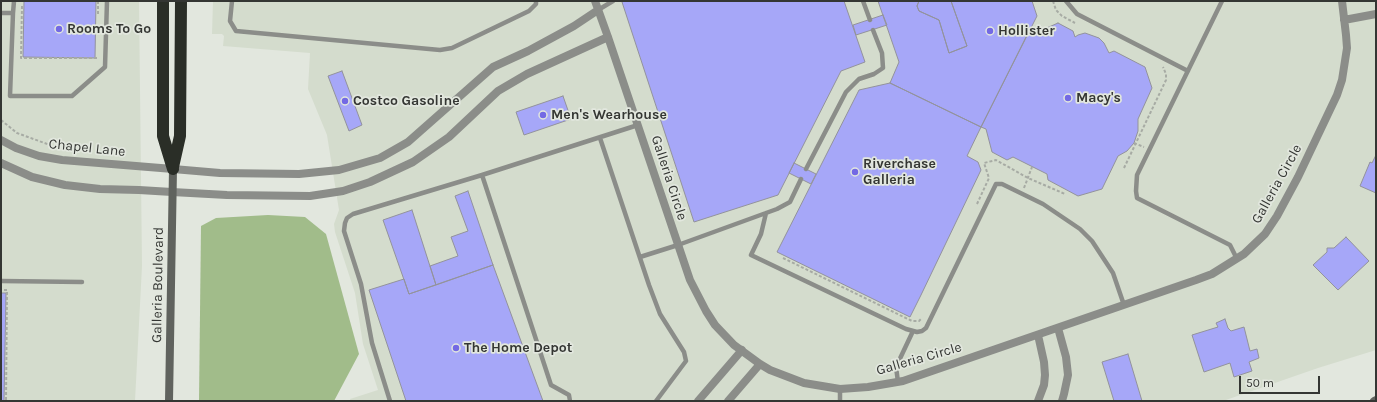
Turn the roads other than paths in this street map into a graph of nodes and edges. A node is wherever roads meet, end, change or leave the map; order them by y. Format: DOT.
graph roads {
  1 [pos="14,1"];
  2 [pos="107,1"];
  3 [pos="163,1"];
  4 [pos="181,1"];
  5 [pos="232,1"];
  6 [pos="536,1"];
  7 [pos="595,1"];
  8 [pos="613,1"];
  9 [pos="863,1"];
  10 [pos="1066,1"];
  11 [pos="1222,1"];
  12 [pos="1342,1"];
  13 [pos="598,10"];
  14 [pos="1,13"];
  15 [pos="13,13"];
  16 [pos="1376,14"];
  17 [pos="870,20"];
  18 [pos="1344,20"];
  19 [pos="873,30"];
  20 [pos="608,37"];
  21 [pos="1188,71"];
  22 [pos="638,125"];
  23 [pos="600,138"];
  24 [pos="1,140"];
  25 [pos="1,163"];
  26 [pos="173,169"];
  27 [pos="806,169"];
  28 [pos="482,175"];
  29 [pos="801,179"];
  30 [pos="172,192"];
  31 [pos="766,213"];
  32 [pos="678,245"];
  33 [pos="640,258"];
  34 [pos="1237,259"];
  35 [pos="1,281"];
  36 [pos="82,282"];
  37 [pos="1124,305"];
  38 [pos="1058,328"];
  39 [pos="913,331"];
  40 [pos="1038,335"];
  41 [pos="742,350"];
  42 [pos="760,364"];
  43 [pos="898,382"];
  44 [pos="840,389"];
  45 [pos="169,401"];
  46 [pos="390,401"];
  47 [pos="570,401"];
  48 [pos="656,401"];
  49 [pos="698,401"];
  50 [pos="728,401"];
  51 [pos="840,401"];
  52 [pos="1038,401"];
  53 [pos="1062,401"];
  1 -- 15 [label="lane"];
  2 -- 15 [label="lane"];
  3 -- 26 [label="highway"];
  4 -- 26 [label="highway"];
  5 -- 6 [label="lane"];
  7 -- 13 [label="street, Galleria Circle"];
  8 -- 13 [label="lane"];
  9 -- 17 [label="lane"];
  10 -- 21 [label="lane"];
  11 -- 21 [label="lane"];
  12 -- 18 [label="street, Galleria Circle"];
  13 -- 20 [label="street, Galleria Circle"];
  13 -- 26 [label="street, Chapel Lane"];
  14 -- 15 [label="lane"];
  16 -- 18 [label="street"];
  18 -- 34 [label="street, Galleria Circle"];
  19 -- 27 [label="lane"];
  20 -- 22 [label="street, Galleria Circle"];
  20 -- 30 [label="street"];
  21 -- 34 [label="lane"];
  22 -- 23 [label="lane"];
  22 -- 32 [label="street, Galleria Circle"];
  23 -- 28 [label="lane"];
  23 -- 33 [label="lane"];
  24 -- 26 [label="street, Chapel Lane"];
  25 -- 30 [label="street"];
  26 -- 30 [label="main road, Galleria Boulevard"];
  28 -- 46 [label="lane"];
  28 -- 47 [label="lane"];
  29 -- 31 [label="lane"];
  30 -- 45 [label="main road, Galleria Boulevard"];
  31 -- 32 [label="lane"];
  31 -- 39 [label="lane"];
  32 -- 33 [label="lane"];
  32 -- 41 [label="street, Galleria Circle"];
  33 -- 48 [label="lane"];
  34 -- 37 [label="street, Galleria Circle"];
  35 -- 36 [label="lane"];
  37 -- 38 [label="street, Galleria Circle"];
  37 -- 39 [label="lane"];
  38 -- 40 [label="street, Galleria Circle"];
  38 -- 53 [label="street"];
  39 -- 43 [label="lane"];
  40 -- 43 [label="street, Galleria Circle"];
  40 -- 52 [label="street"];
  41 -- 42 [label="street, Galleria Circle"];
  41 -- 49 [label="street"];
  42 -- 44 [label="street, Galleria Circle"];
  42 -- 50 [label="street"];
  43 -- 44 [label="street, Galleria Circle"];
  44 -- 51 [label="lane"];
}
